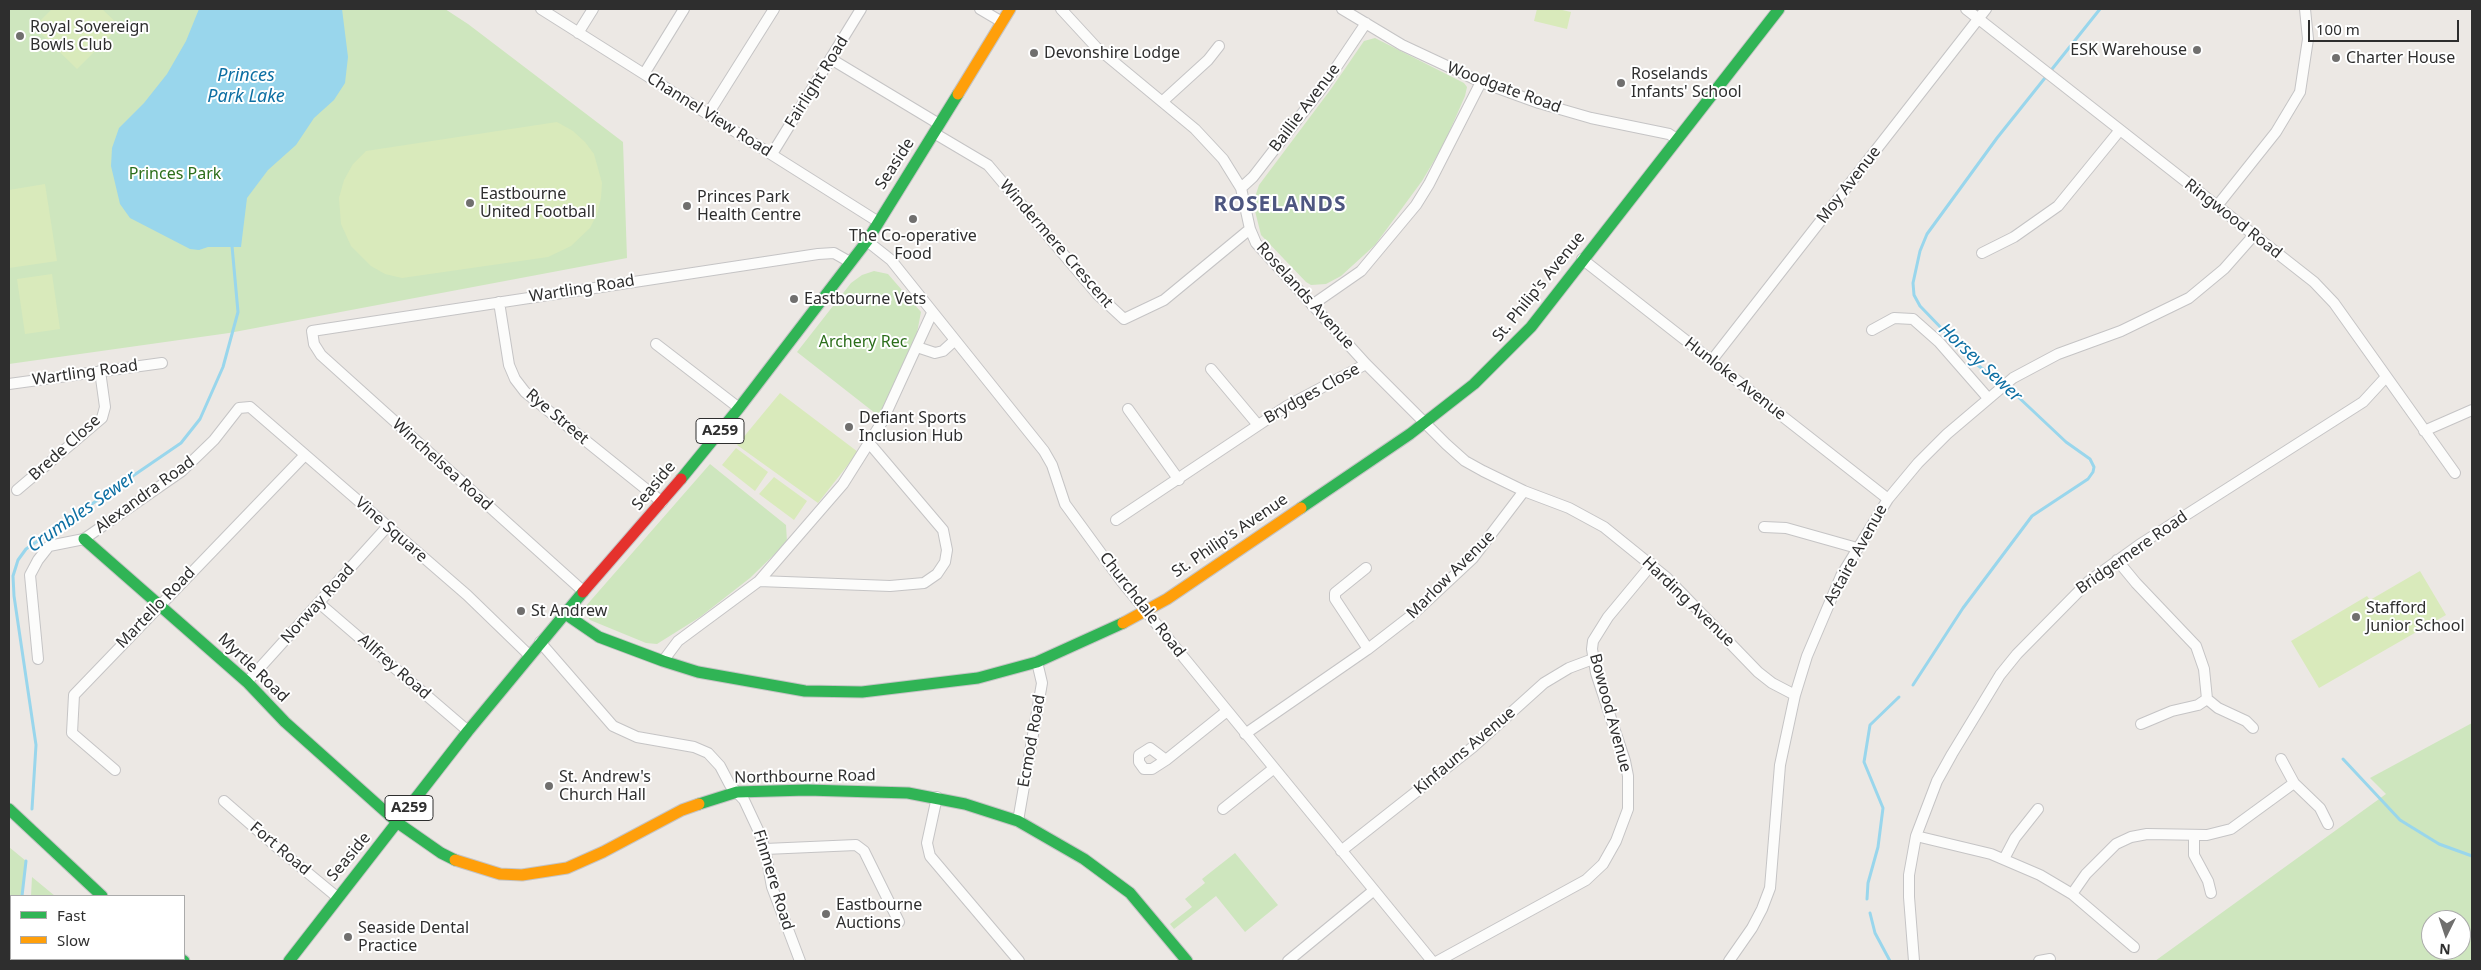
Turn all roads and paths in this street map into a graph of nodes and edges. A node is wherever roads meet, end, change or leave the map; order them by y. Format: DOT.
graph roads {
  1 [pos="541,9"];
  2 [pos="593,9"];
  3 [pos="684,9"];
  4 [pos="774,9"];
  5 [pos="861,9"];
  6 [pos="980,9"];
  7 [pos="1010,9"];
  8 [pos="1061,9"];
  9 [pos="1342,9"];
  10 [pos="1779,9"];
  11 [pos="1966,9"];
  12 [pos="1986,9"];
  13 [pos="2305,9"];
  14 [pos="1979,18"];
  15 [pos="1002,22"];
  16 [pos="1366,24"];
  17 [pos="578,32"];
  18 [pos="1219,46"];
  19 [pos="831,59"];
  20 [pos="644,74"];
  21 [pos="1481,82"];
  22 [pos="1163,101"];
  23 [pos="708,114"];
  24 [pos="937,129"];
  25 [pos="2120,130"];
  26 [pos="1677,139"];
  27 [pos="772,154"];
  28 [pos="1241,188"];
  29 [pos="2217,206"];
  30 [pos="877,221"];
  31 [pos="1250,229"];
  32 [pos="2254,235"];
  33 [pos="867,241"];
  34 [pos="1982,254"];
  35 [pos="1582,259"];
  36 [pos="850,262"];
  37 [pos="499,302"];
  38 [pos="1312,305"];
  39 [pos="932,313"];
  40 [pos="1872,330"];
  41 [pos="312,331"];
  42 [pos="954,341"];
  43 [pos="656,344"];
  44 [pos="917,347"];
  45 [pos="1712,360"];
  46 [pos="162,363"];
  47 [pos="1366,364"];
  48 [pos="1211,369"];
  49 [pos="100,371"];
  50 [pos="2386,377"];
  51 [pos="9,384"];
  52 [pos="1992,395"];
  53 [pos="250,407"];
  54 [pos="739,408"];
  55 [pos="1128,408"];
  56 [pos="2472,410"];
  57 [pos="1425,424"];
  58 [pos="1258,425"];
  59 [pos="2424,431"];
  60 [pos="870,444"];
  61 [pos="305,456"];
  62 [pos="2454,473"];
  63 [pos="1179,480"];
  64 [pos="17,490"];
  65 [pos="1524,491"];
  66 [pos="1888,499"];
  67 [pos="662,502"];
  68 [pos="1116,520"];
  69 [pos="387,527"];
  70 [pos="1764,527"];
  71 [pos="84,539"];
  72 [pos="1857,548"];
  73 [pos="2117,560"];
  74 [pos="1652,564"];
  75 [pos="1366,568"];
  76 [pos="759,581"];
  77 [pos="582,591"];
  78 [pos="319,603"];
  79 [pos="160,604"];
  80 [pos="1147,612"];
  81 [pos="564,613"];
  82 [pos="540,642"];
  83 [pos="1368,650"];
  84 [pos="529,655"];
  85 [pos="38,659"];
  86 [pos="1593,659"];
  87 [pos="663,661"];
  88 [pos="1038,662"];
  89 [pos="248,682"];
  90 [pos="1795,695"];
  91 [pos="2207,700"];
  92 [pos="1227,711"];
  93 [pos="2141,724"];
  94 [pos="2253,728"];
  95 [pos="468,731"];
  96 [pos="1245,734"];
  97 [pos="2281,759"];
  98 [pos="1166,760"];
  99 [pos="1274,769"];
  100 [pos="115,770"];
  101 [pos="2294,783"];
  102 [pos="737,792"];
  103 [pos="937,797"];
  104 [pos="224,801"];
  105 [pos="9,809"];
  106 [pos="1223,809"];
  107 [pos="2038,809"];
  108 [pos="1018,821"];
  109 [pos="398,822"];
  110 [pos="2328,824"];
  111 [pos="1916,836"];
  112 [pos="2194,836"];
  113 [pos="765,849"];
  114 [pos="1341,851"];
  115 [pos="2004,859"];
  116 [pos="1373,891"];
  117 [pos="2211,893"];
  118 [pos="2072,894"];
  119 [pos="101,895"];
  120 [pos="337,897"];
  121 [pos="899,922"];
  122 [pos="2134,948"];
  123 [pos="2050,959"];
  124 [pos="290,961"];
  125 [pos="800,961"];
  126 [pos="1019,961"];
  127 [pos="1187,961"];
  128 [pos="1288,961"];
  129 [pos="1432,961"];
  130 [pos="1438,961"];
  131 [pos="1729,961"];
  132 [pos="1914,961"];
  133 [pos="2039,961"];
  1 -- 17 [label="street, Channel View Road"];
  2 -- 17 [label="street"];
  3 -- 20 [label="street"];
  4 -- 23 [label="street"];
  5 -- 19 [label="street, Fairlight Road"];
  6 -- 15 [label="street"];
  7 -- 15 [label="street, Seaside / A259"];
  8 -- 22 [label="street, Roselands Avenue"];
  9 -- 16 [label="street, Woodgate Road"];
  10 -- 26 [label="street, St. Philip's Avenue"];
  11 -- 14 [label="street, Ringwood Road"];
  12 -- 14 [label="street, Moy Avenue"];
  13 -- 29 [label="street"];
  14 -- 25 [label="street, Ringwood Road"];
  14 -- 45 [label="street, Moy Avenue"];
  15 -- 24 [label="street, Seaside / A259"];
  16 -- 21 [label="street, Woodgate Road"];
  16 -- 28 [label="street, Baillie Avenue"];
  17 -- 20 [label="street, Channel View Road"];
  18 -- 22 [label="street"];
  19 -- 24 [label="street"];
  19 -- 27 [label="street, Fairlight Road"];
  20 -- 23 [label="street, Channel View Road"];
  21 -- 26 [label="street, Woodgate Road"];
  21 -- 38 [label="street"];
  22 -- 28 [label="street, Roselands Avenue"];
  23 -- 27 [label="street, Channel View Road"];
  24 -- 30 [label="street, Seaside / A259"];
  24 -- 31 [label="street, Windermere Crescent"];
  25 -- 29 [label="street, Ringwood Road"];
  25 -- 34 [label="street"];
  26 -- 35 [label="street, St. Philip's Avenue"];
  27 -- 30 [label="street, Channel View Road"];
  28 -- 31 [label="street, Roselands Avenue"];
  29 -- 32 [label="street, Ringwood Road"];
  30 -- 33 [label="street, Seaside / A259"];
  31 -- 38 [label="street, Roselands Avenue"];
  32 -- 50 [label="street, Ringwood Road"];
  32 -- 52 [label="street, Astaire Avenue"];
  33 -- 36 [label="street, Seaside / A259"];
  33 -- 39 [label="street, Churchdale Road"];
  35 -- 45 [label="street, Hunloke Avenue"];
  35 -- 57 [label="street, St. Philip's Avenue"];
  36 -- 37 [label="street, Wartling Road"];
  36 -- 54 [label="street, Seaside / A259"];
  37 -- 41 [label="street, Wartling Road"];
  37 -- 67 [label="street, Rye Street"];
  38 -- 47 [label="street, Roselands Avenue"];
  39 -- 42 [label="street, Churchdale Road"];
  39 -- 44 [label="street"];
  40 -- 52 [label="street"];
  41 -- 77 [label="street, Winchelsea Road"];
  42 -- 44 [label="street"];
  42 -- 80 [label="street, Churchdale Road"];
  43 -- 54 [label="street"];
  44 -- 60 [label="street"];
  45 -- 66 [label="street, Hunloke Avenue"];
  46 -- 49 [label="street, Wartling Road"];
  47 -- 57 [label="street, Roselands Avenue"];
  47 -- 58 [label="street, Brydges Close"];
  48 -- 58 [label="street, Brydges Close"];
  49 -- 51 [label="street, Wartling Road"];
  49 -- 64 [label="street, Brede Close"];
  50 -- 59 [label="street, Ringwood Road"];
  50 -- 73 [label="street, Bridgemere Road"];
  52 -- 66 [label="street, Astaire Avenue"];
  53 -- 61 [label="street, Vine Square"];
  53 -- 71 [label="street, Alexandra Road"];
  54 -- 67 [label="street, Seaside / A259"];
  55 -- 63 [label="street"];
  56 -- 59 [label="street"];
  57 -- 65 [label="street, Harding Avenue"];
  57 -- 80 [label="street, St. Philip's Avenue"];
  58 -- 63 [label="street, Brydges Close"];
  59 -- 62 [label="street, Ringwood Road"];
  60 -- 76 [label="street"];
  60 -- 76 [label="street"];
  61 -- 69 [label="street, Vine Square"];
  61 -- 79 [label="street, Martello Road"];
  63 -- 68 [label="street, Brydges Close"];
  65 -- 74 [label="street, Harding Avenue"];
  65 -- 83 [label="street, Marlow Avenue"];
  66 -- 72 [label="street, Astaire Avenue"];
  67 -- 77 [label="street, Seaside / A259"];
  69 -- 78 [label="street, Norway Road"];
  69 -- 84 [label="street, Vine Square"];
  70 -- 72 [label="street"];
  71 -- 79 [label="street, Myrtle Road"];
  71 -- 85 [label="street, Alexandra Road"];
  72 -- 90 [label="street, Astaire Avenue"];
  73 -- 91 [label="street"];
  73 -- 111 [label="street, Bridgemere Road"];
  74 -- 86 [label="street, Bowood Avenue"];
  74 -- 90 [label="street, Harding Avenue"];
  75 -- 83 [label="street"];
  76 -- 87 [label="street"];
  77 -- 81 [label="street, Seaside / A259"];
  78 -- 89 [label="street, Norway Road"];
  78 -- 95 [label="street, Allfrey Road"];
  79 -- 89 [label="street, Myrtle Road"];
  79 -- 100 [label="street, Martello Road"];
  80 -- 88 [label="street, St. Philip's Avenue"];
  80 -- 92 [label="street, Churchdale Road"];
  81 -- 82 [label="street, Seaside / A259"];
  81 -- 87 [label="street, St. Philip's Avenue"];
  82 -- 84 [label="street, Seaside / A259"];
  82 -- 102 [label="street, Finmere Road"];
  83 -- 96 [label="street, Marlow Avenue"];
  84 -- 95 [label="street, Seaside / A259"];
  86 -- 114 [label="street, Kinfauns Avenue"];
  86 -- 130 [label="street, Bowood Avenue"];
  87 -- 88 [label="street, St. Philip's Avenue"];
  88 -- 108 [label="street, Ecmod Road"];
  89 -- 109 [label="street, Myrtle Road"];
  90 -- 131 [label="street, Astaire Avenue"];
  91 -- 93 [label="street"];
  91 -- 94 [label="street"];
  92 -- 96 [label="street, Churchdale Road"];
  92 -- 98 [label="street"];
  95 -- 109 [label="street, Seaside / A259"];
  96 -- 99 [label="street, Churchdale Road"];
  97 -- 101 [label="street"];
  99 -- 106 [label="street"];
  99 -- 114 [label="street, Churchdale Road"];
  101 -- 110 [label="street"];
  101 -- 112 [label="street"];
  102 -- 103 [label="street, Northbourne Road"];
  102 -- 109 [label="street, Northbourne Road"];
  102 -- 113 [label="street, Finmere Road"];
  103 -- 108 [label="street, Northbourne Road"];
  103 -- 126 [label="street"];
  104 -- 120 [label="street, Fort Road"];
  105 -- 119 [label="street"];
  107 -- 115 [label="street"];
  108 -- 127 [label="street, Northbourne Road"];
  109 -- 120 [label="street, Seaside / A259"];
  111 -- 115 [label="street"];
  111 -- 132 [label="street, Bridgemere Road"];
  112 -- 117 [label="street"];
  112 -- 118 [label="street"];
  113 -- 121 [label="street"];
  113 -- 125 [label="street, Finmere Road"];
  114 -- 116 [label="street, Churchdale Road"];
  115 -- 118 [label="street"];
  116 -- 128 [label="street"];
  116 -- 129 [label="street, Churchdale Road"];
  118 -- 122 [label="street"];
  120 -- 124 [label="street, Seaside / A259"];
  123 -- 133 [label="street"];
}
